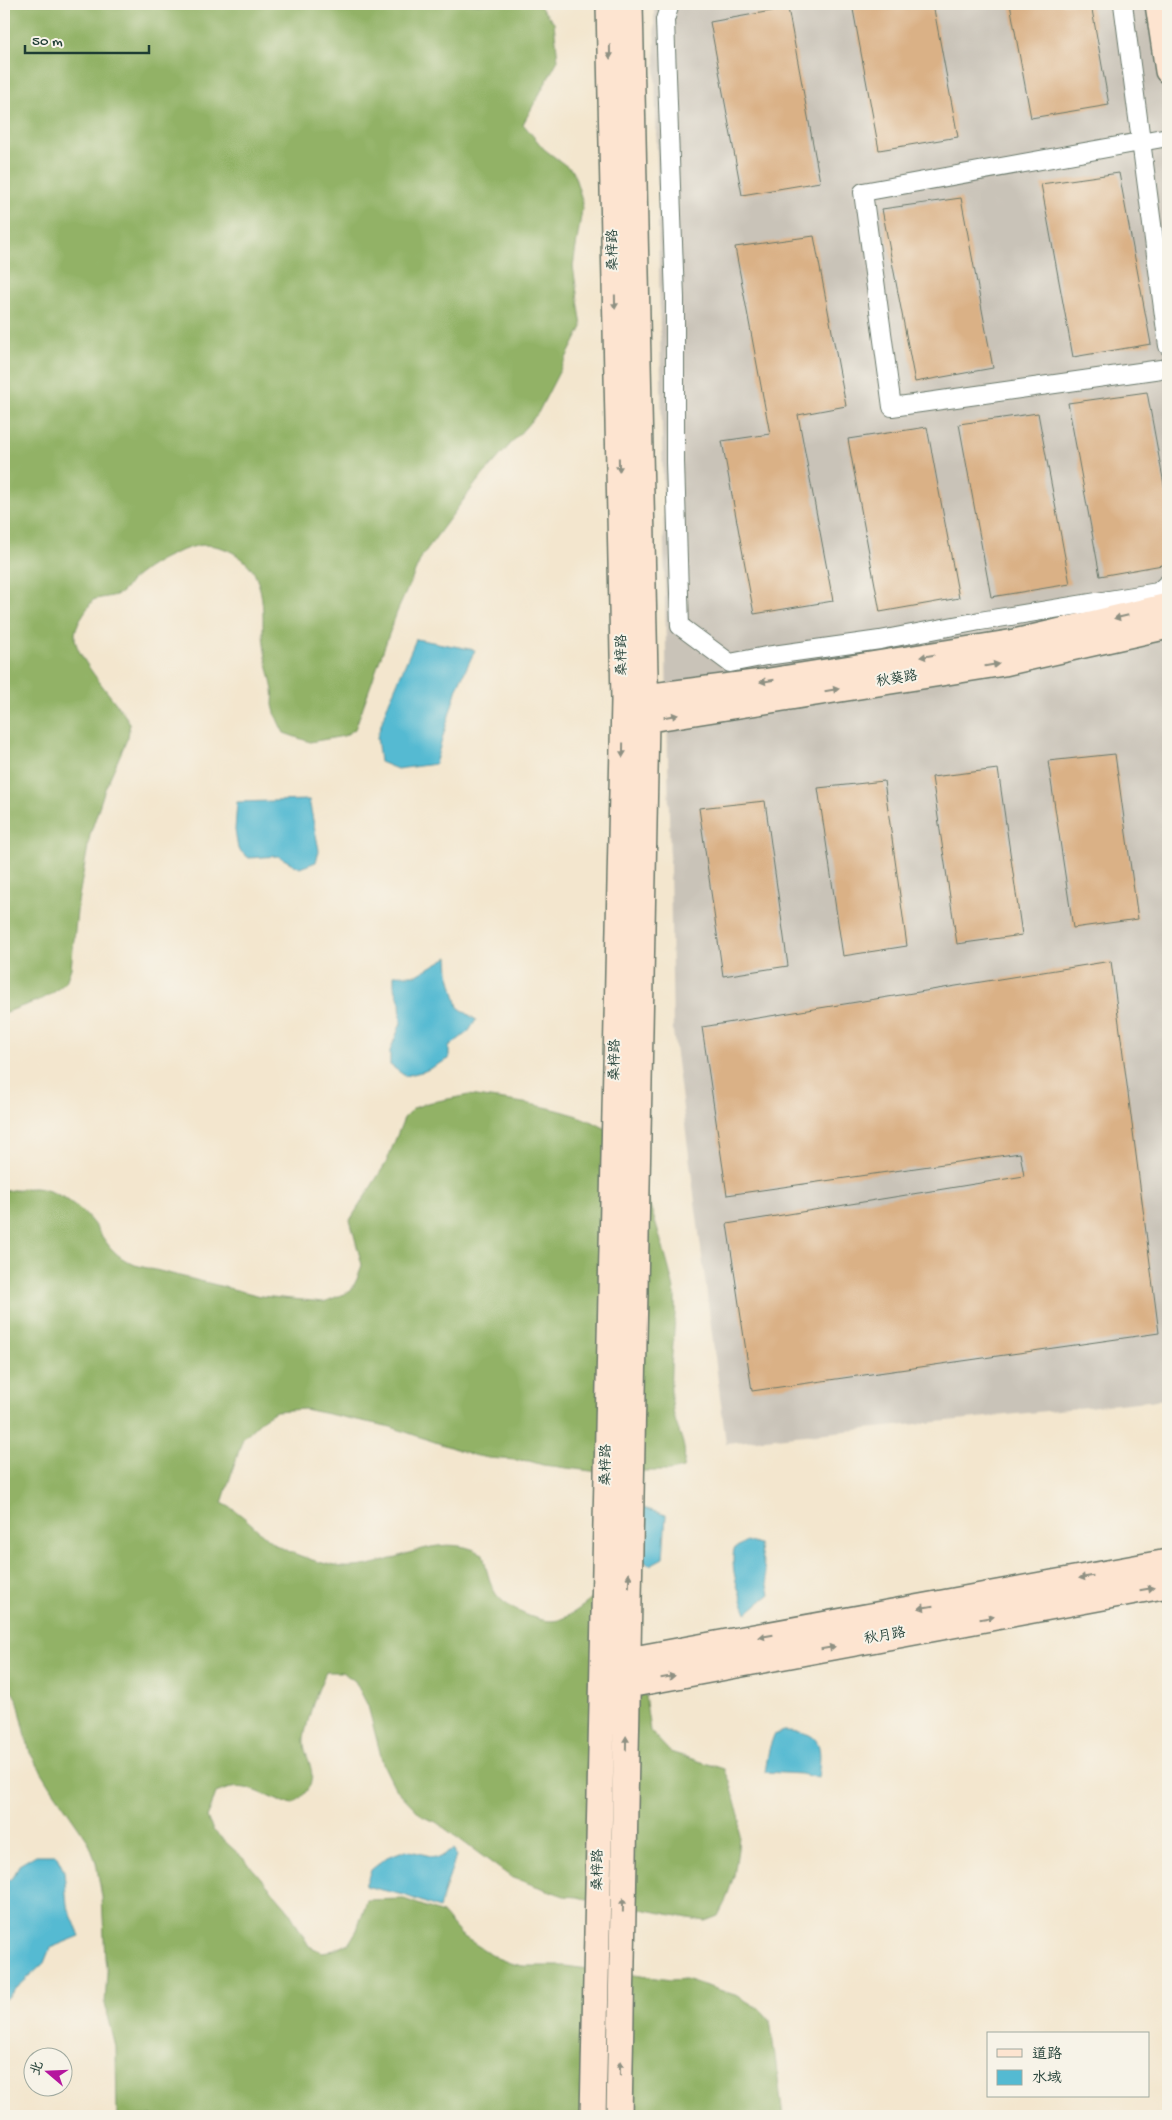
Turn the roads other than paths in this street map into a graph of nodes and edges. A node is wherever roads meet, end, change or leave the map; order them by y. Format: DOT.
graph roads {
  1 [pos="609,4"];
  2 [pos="630,4"];
  3 [pos="670,4"];
  4 [pos="1123,4"];
  5 [pos="1158,4"];
  6 [pos="1168,71"];
  7 [pos="1168,137"];
  8 [pos="1142,142"];
  9 [pos="1168,346"];
  10 [pos="1168,368"];
  11 [pos="1168,583"];
  12 [pos="1168,606"];
  13 [pos="1168,626"];
  14 [pos="634,710"];
  15 [pos="1168,1562"];
  16 [pos="1168,1585"];
  17 [pos="619,1670"];
  18 [pos="603,1689"];
  19 [pos="593,2116"];
  20 [pos="619,2116"];
  1 -- 14 [label="street, 桑梓路, one-way"];
  2 -- 14 [label="street, 桑梓路"];
  3 -- 11 [label="street"];
  4 -- 8 [label="street"];
  5 -- 6 [label="street"];
  7 -- 8 [label="street"];
  8 -- 9 [label="street"];
  8 -- 10 [label="street"];
  12 -- 14 [label="street, 秋葵路, one-way"];
  14 -- 13 [label="street, 秋葵路, one-way"];
  14 -- 17 [label="street, 桑梓路"];
  15 -- 17 [label="street, 秋月路, one-way"];
  17 -- 16 [label="street, 秋月路, one-way"];
  17 -- 18 [label="street, 秋月路"];
  20 -- 17 [label="street, 桑梓路, one-way"];
  18 -- 19 [label="street, 桑梓路"];
}
